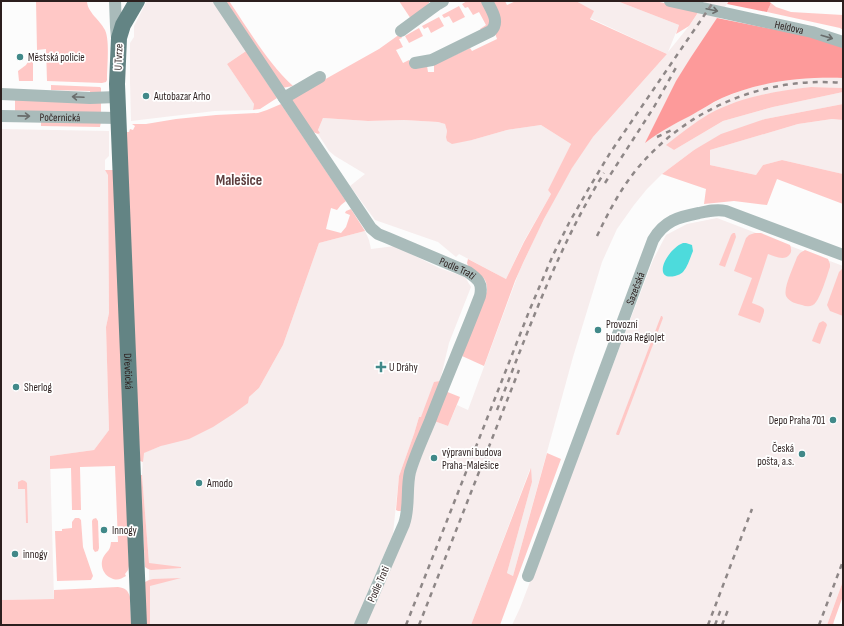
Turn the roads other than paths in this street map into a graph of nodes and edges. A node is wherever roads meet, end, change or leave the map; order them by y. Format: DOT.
graph roads {
  1 [pos="115,1"];
  2 [pos="137,1"];
  3 [pos="219,1"];
  4 [pos="487,1"];
  5 [pos="670,1"];
  6 [pos="439,2"];
  7 [pos="401,31"];
  8 [pos="843,42"];
  9 [pos="118,43"];
  10 [pos="415,63"];
  11 [pos="320,77"];
  12 [pos="1,94"];
  13 [pos="117,97"];
  14 [pos="284,98"];
  15 [pos="1,116"];
  16 [pos="119,118"];
  17 [pos="843,255"];
  18 [pos="528,576"];
  19 [pos="139,625"];
  20 [pos="360,625"];
  1 -- 9 [label="street"];
  2 -- 9 [label="main road, U Tvrze"];
  3 -- 14 [label="street, Podle Trati"];
  4 -- 10 [label="street"];
  5 -- 8 [label="street, Heldova, one-way"];
  6 -- 7 [label="street"];
  9 -- 13 [label="main road, U Tvrze"];
  11 -- 14 [label="street"];
  13 -- 12 [label="street, Počernická, one-way"];
  13 -- 16 [label="main road, U Tvrze"];
  14 -- 20 [label="street, Podle Trati"];
  15 -- 16 [label="street, Počernická, one-way"];
  16 -- 19 [label="main road, Dřevčická"];
  17 -- 18 [label="street, Sazečská"];
}
